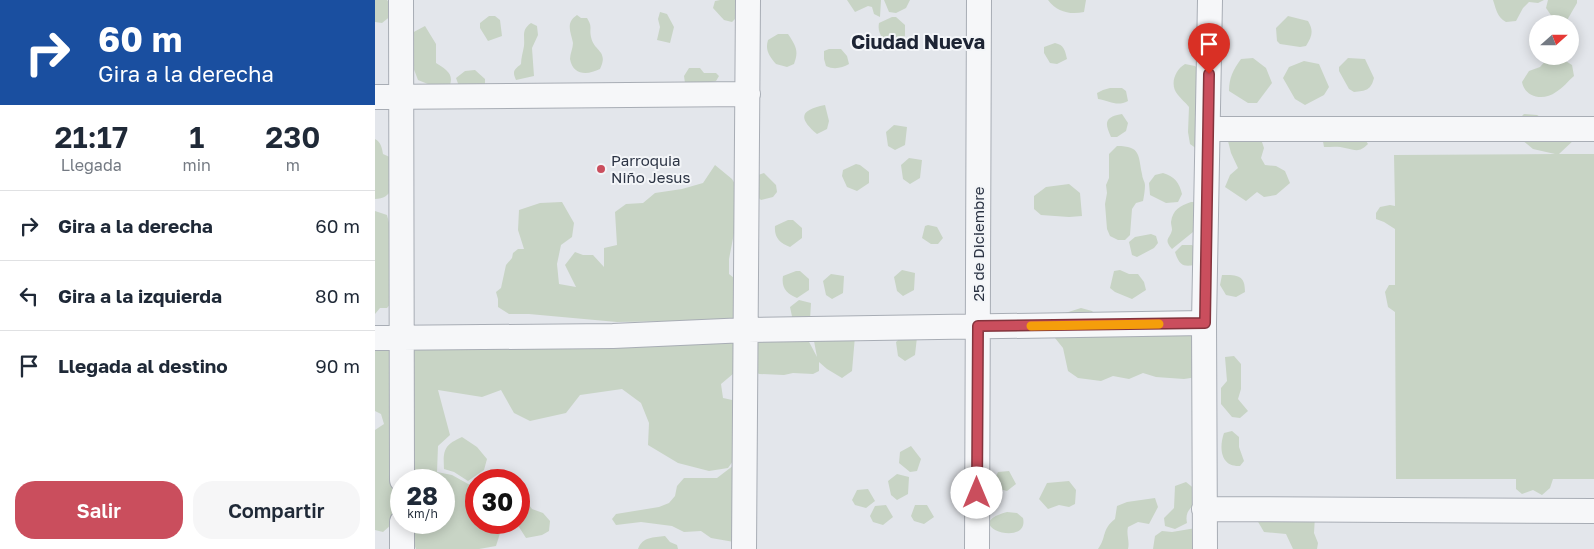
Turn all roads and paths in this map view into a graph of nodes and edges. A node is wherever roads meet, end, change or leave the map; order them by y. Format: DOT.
graph roads {
  1 [pos="401,0"];
  2 [pos="748,0"];
  3 [pos="979,0"];
  4 [pos="1210,0"];
  5 [pos="748,94"];
  6 [pos="375,97"];
  7 [pos="402,97"];
  8 [pos="1209,129"];
  9 [pos="1594,129"];
  10 [pos="1205,323"];
  11 [pos="978,326"];
  12 [pos="747,330"];
  13 [pos="375,338"];
  14 [pos="401,338"];
  15 [pos="402,469"];
  16 [pos="1204,510"];
  17 [pos="1594,511"];
  18 [pos="402,534"];
  19 [pos="402,549"];
  20 [pos="727,549"];
  21 [pos="744,549"];
  22 [pos="977,549"];
  23 [pos="1205,549"];
  1 -- 7 [label="street"];
  2 -- 5 [label="street"];
  3 -- 11 [label="street, 25 de Diciembre"];
  4 -- 8 [label="street"];
  5 -- 7 [label="street"];
  5 -- 12 [label="street"];
  6 -- 7 [label="street"];
  7 -- 14 [label="street"];
  8 -- 9 [label="street"];
  8 -- 10 [label="street"];
  10 -- 11 [label="street"];
  10 -- 16 [label="street"];
  11 -- 12 [label="street"];
  11 -- 22 [label="street, 25 de Diciembre"];
  12 -- 14 [label="street"];
  12 -- 21 [label="street"];
  13 -- 14 [label="street"];
  14 -- 15 [label="street"];
  16 -- 17 [label="street"];
  16 -- 23 [label="street"];
  18 -- 19 [label="street"];
  20 -- 21 [label="street"];
}
